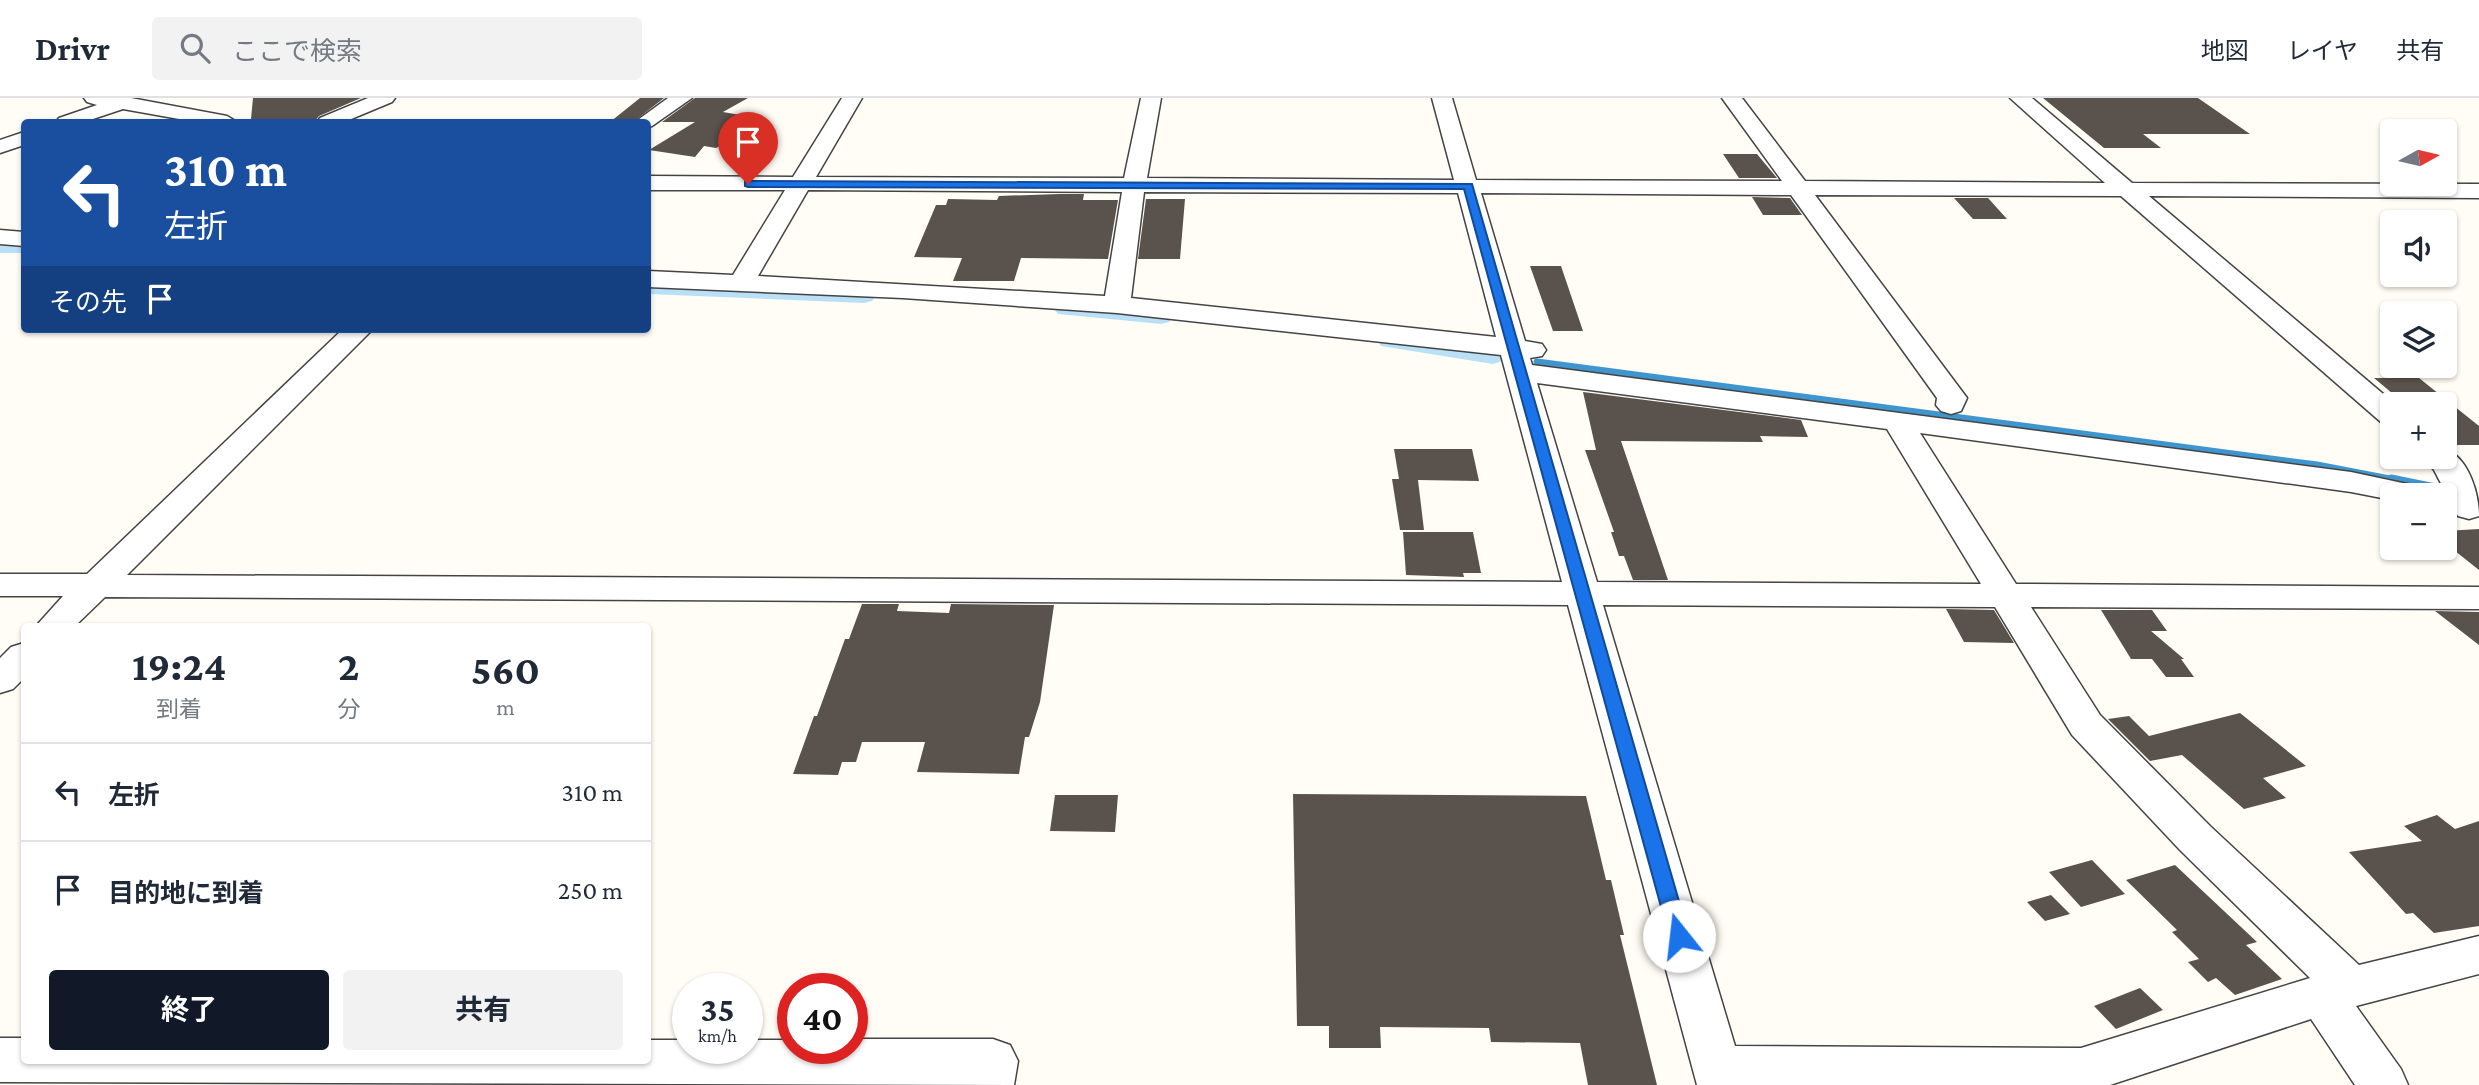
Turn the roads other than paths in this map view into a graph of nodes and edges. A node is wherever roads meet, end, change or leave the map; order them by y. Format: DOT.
graph roads {
  1 [pos="94,98"];
  2 [pos="385,98"];
  3 [pos="682,98"];
  4 [pos="852,98"];
  5 [pos="1152,98"];
  6 [pos="1442,98"];
  7 [pos="1732,98"];
  8 [pos="2020,98"];
  9 [pos="127,100"];
  10 [pos="74,119"];
  11 [pos="213,119"];
  12 [pos="334,119"];
  13 [pos="650,119"];
  14 [pos="21,139"];
  15 [pos="0,147"];
  16 [pos="651,183"];
  17 [pos="799,184"];
  18 [pos="1134,185"];
  19 [pos="1468,186"];
  20 [pos="1796,187"];
  21 [pos="2127,189"];
  22 [pos="2474,195"];
  23 [pos="0,237"];
  24 [pos="21,239"];
  25 [pos="651,279"];
  26 [pos="741,283"];
  27 [pos="1117,305"];
  28 [pos="355,333"];
  29 [pos="1515,360"];
  30 [pos="1681,370"];
  31 [pos="1951,405"];
  32 [pos="2380,407"];
  33 [pos="1897,421"];
  34 [pos="2380,488"];
  35 [pos="0,585"];
  36 [pos="95,585"];
  37 [pos="1580,593"];
  38 [pos="2005,597"];
  39 [pos="2479,598"];
  40 [pos="57,623"];
  41 [pos="21,659"];
  42 [pos="0,680"];
  43 [pos="2479,955"];
  44 [pos="2336,991"];
  45 [pos="0,1060"];
  46 [pos="21,1061"];
  47 [pos="77,1064"];
  48 [pos="271,1074"];
  49 [pos="1719,1076"];
  50 [pos="989,1085"];
  51 [pos="2383,1085"];
  1 -- 9 [label="street"];
  2 -- 12 [label="street"];
  3 -- 13 [label="street"];
  4 -- 17 [label="street"];
  5 -- 18 [label="street"];
  6 -- 19 [label="street"];
  7 -- 20 [label="street"];
  8 -- 21 [label="street"];
  9 -- 10 [label="street"];
  9 -- 11 [label="street"];
  14 -- 15 [label="street"];
  16 -- 17 [label="street"];
  17 -- 18 [label="street"];
  17 -- 26 [label="street"];
  18 -- 19 [label="street"];
  18 -- 27 [label="street"];
  19 -- 20 [label="street"];
  19 -- 29 [label="street"];
  20 -- 21 [label="street"];
  20 -- 31 [label="street"];
  21 -- 22 [label="street"];
  21 -- 32 [label="street"];
  23 -- 24 [label="street"];
  25 -- 26 [label="street"];
  26 -- 27 [label="street"];
  27 -- 29 [label="street"];
  28 -- 36 [label="street"];
  29 -- 30 [label="street"];
  29 -- 33 [label="street"];
  29 -- 37 [label="street"];
  33 -- 34 [label="street"];
  33 -- 38 [label="street"];
  35 -- 36 [label="street"];
  36 -- 37 [label="street"];
  36 -- 40 [label="street"];
  37 -- 38 [label="street"];
  37 -- 49 [label="street"];
  38 -- 39 [label="street"];
  38 -- 44 [label="street"];
  41 -- 42 [label="street"];
  43 -- 44 [label="street"];
  44 -- 49 [label="street"];
  44 -- 51 [label="street"];
  45 -- 46 [label="street"];
  47 -- 48 [label="street"];
  48 -- 50 [label="street"];
}
